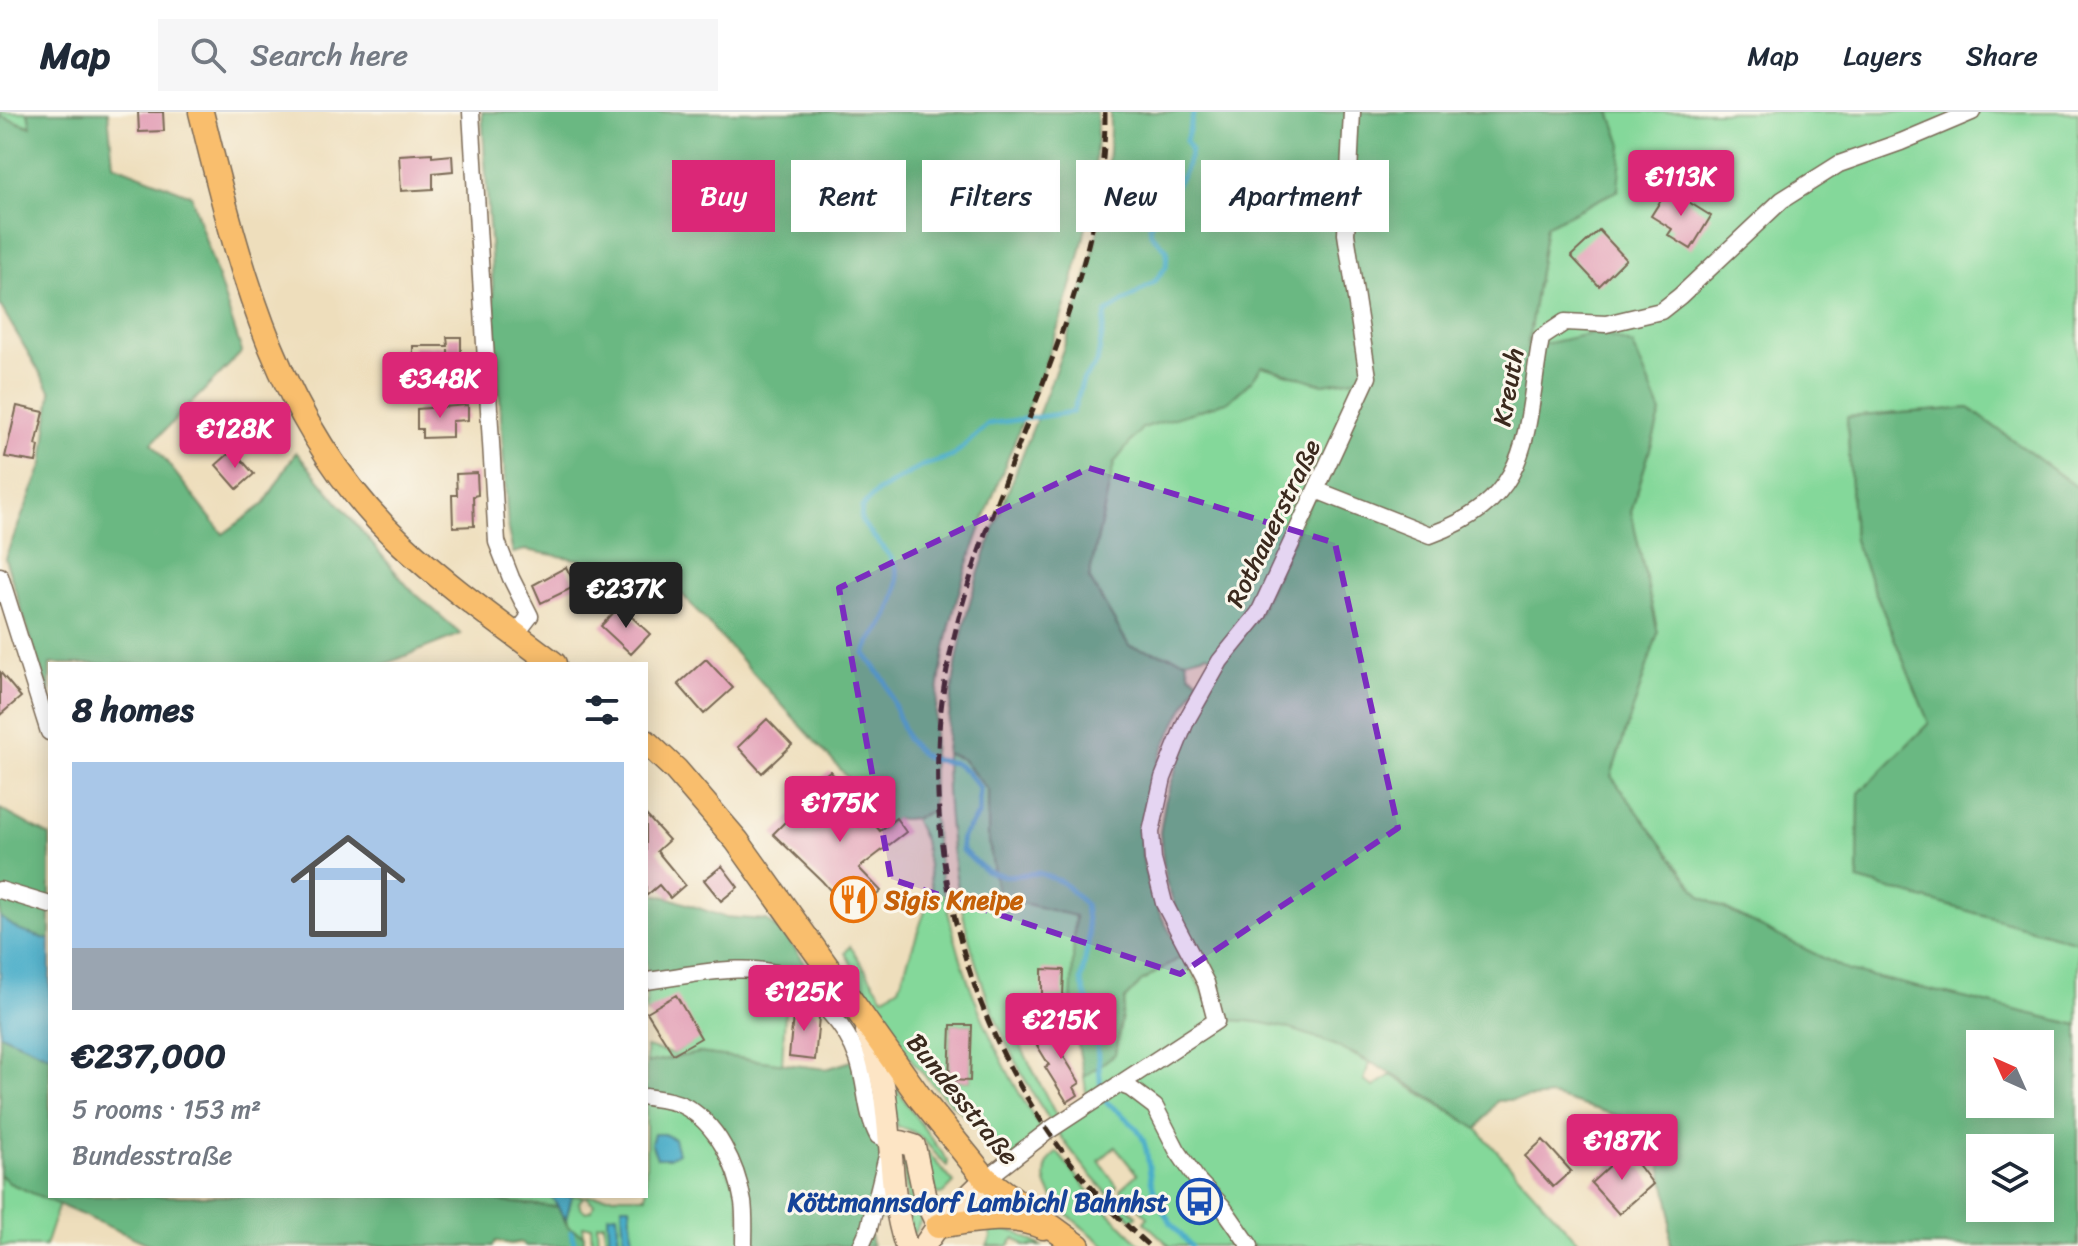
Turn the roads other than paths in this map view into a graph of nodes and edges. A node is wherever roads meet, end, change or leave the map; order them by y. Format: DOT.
graph roads {
  1 [pos="201,112"];
  2 [pos="471,112"];
  3 [pos="1352,112"];
  4 [pos="1972,112"];
  5 [pos="1316,490"];
  6 [pos="0,576"];
  7 [pos="523,625"];
  8 [pos="552,662"];
  9 [pos="48,729"];
  10 [pos="648,744"];
  11 [pos="0,890"];
  12 [pos="48,904"];
  13 [pos="648,981"];
  14 [pos="857,1011"];
  15 [pos="1119,1084"];
  16 [pos="648,1097"];
  17 [pos="890,1144"];
  18 [pos="986,1179"];
  19 [pos="931,1236"];
  20 [pos="1076,1244"];
  21 [pos="744,1246"];
  22 [pos="861,1246"];
  23 [pos="906,1246"];
  24 [pos="1250,1246"];
  1 -- 7 [label="main road"];
  2 -- 7 [label="street"];
  3 -- 5 [label="street, Rothauerstraße"];
  4 -- 5 [label="street, Kreuth"];
  5 -- 15 [label="street, Rothauerstraße"];
  6 -- 9 [label="street"];
  7 -- 8 [label="main road"];
  10 -- 14 [label="main road, Bundesstraße"];
  11 -- 12 [label="street"];
  13 -- 17 [label="street"];
  14 -- 17 [label="main road"];
  14 -- 18 [label="main road, Bundesstraße"];
  15 -- 18 [label="street"];
  15 -- 24 [label="street"];
  16 -- 21 [label="street"];
  17 -- 19 [label="main road"];
  17 -- 22 [label="street"];
  17 -- 23 [label="main road"];
  18 -- 19 [label="main road"];
  18 -- 20 [label="main road, Bundesstraße"];
  19 -- 20 [label="main road"];
}
